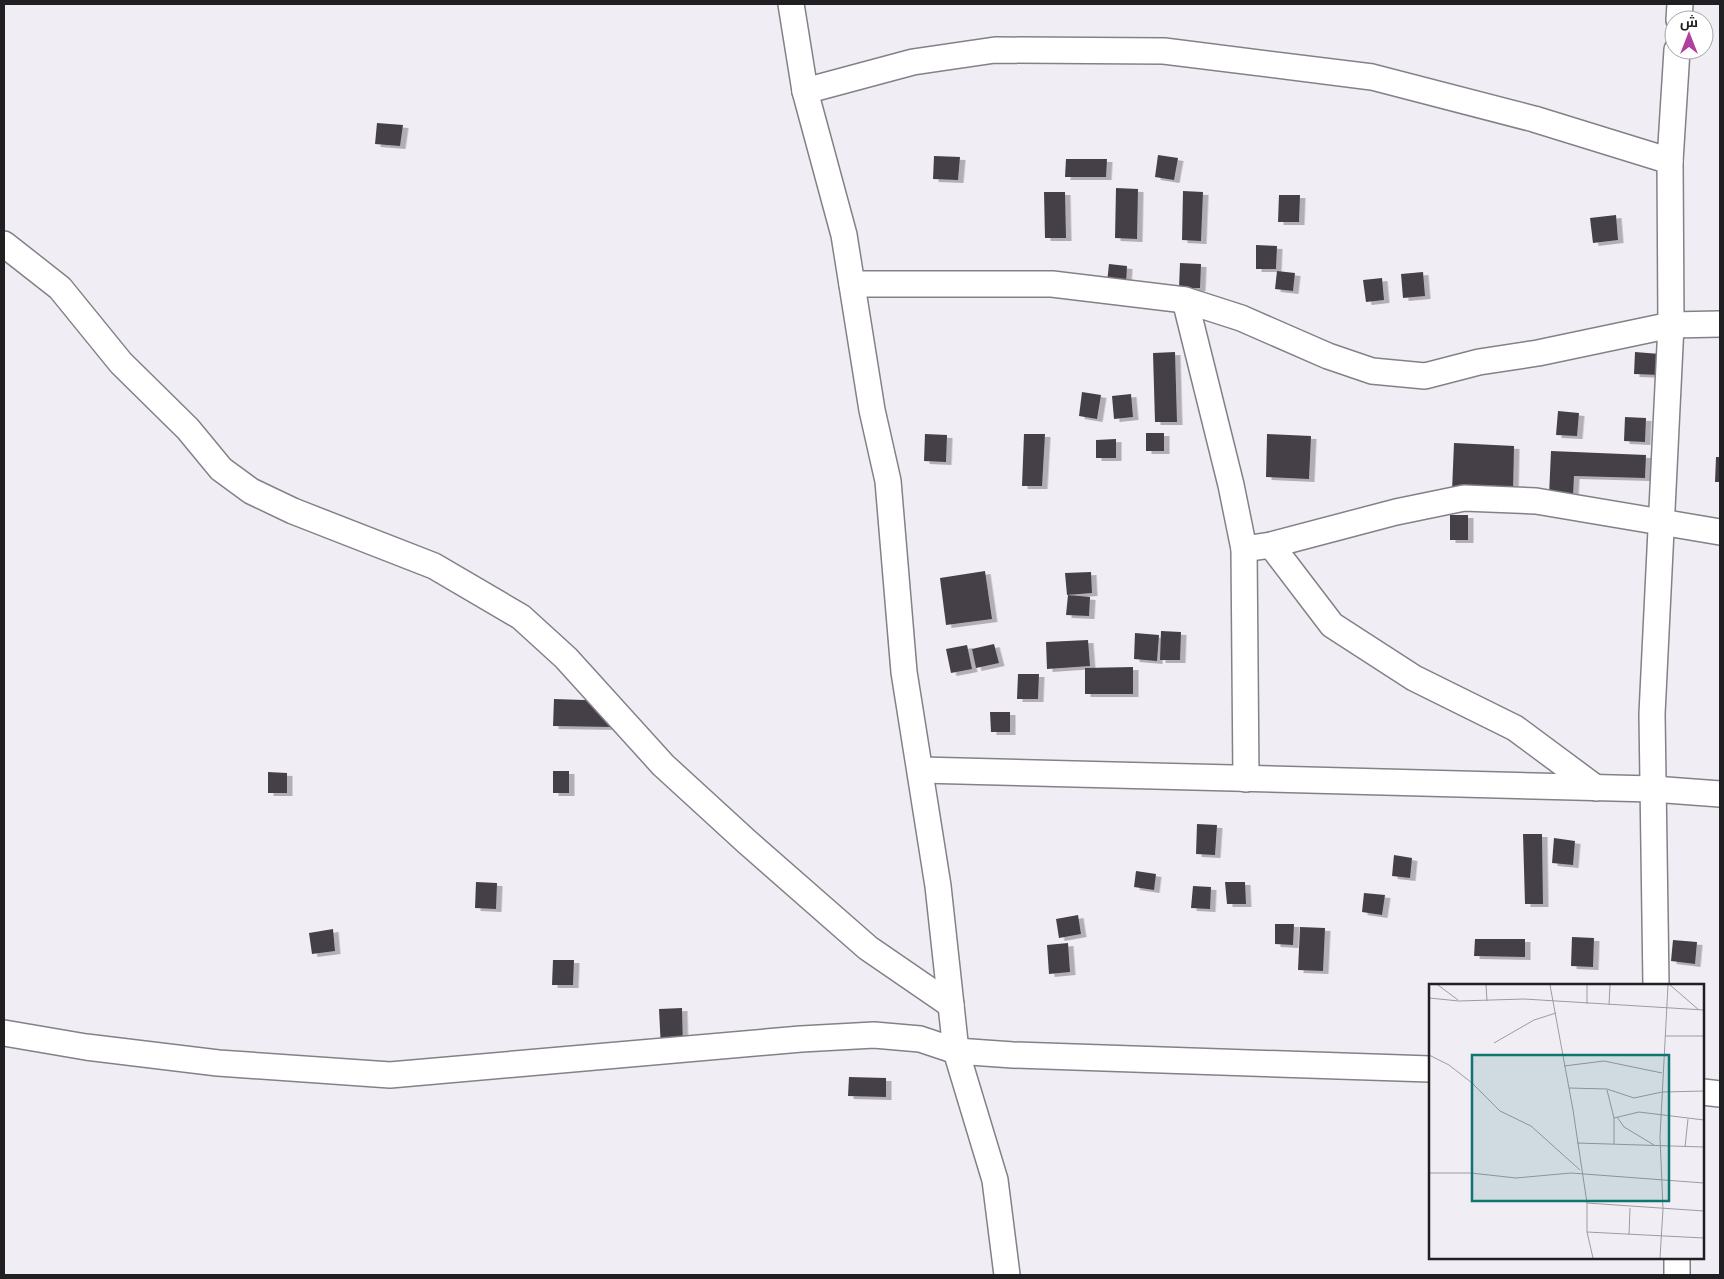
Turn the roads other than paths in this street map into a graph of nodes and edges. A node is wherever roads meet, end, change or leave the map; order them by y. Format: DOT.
graph roads {
  1 [pos="791,4"];
  2 [pos="1676,60"];
  3 [pos="805,91"];
  4 [pos="1670,161"];
  5 [pos="4,244"];
  6 [pos="852,284"];
  7 [pos="1185,300"];
  8 [pos="1720,324"];
  9 [pos="1671,325"];
  10 [pos="1662,523"];
  11 [pos="1720,532"];
  12 [pos="1271,544"];
  13 [pos="1244,549"];
  14 [pos="921,770"];
  15 [pos="1246,779"];
  16 [pos="1596,788"];
  17 [pos="1653,789"];
  18 [pos="1720,794"];
  19 [pos="1656,984"];
  20 [pos="951,1005"];
  21 [pos="4,1033"];
  22 [pos="956,1051"];
  23 [pos="1429,1069"];
  24 [pos="1704,1092"];
  25 [pos="1720,1094"];
  26 [pos="1677,1259"];
  27 [pos="1007,1275"];
  28 [pos="1677,1275"];
  1 -- 3 [label="street"];
  2 -- 4 [label="street"];
  3 -- 4 [label="street"];
  3 -- 6 [label="street"];
  4 -- 9 [label="street"];
  5 -- 20 [label="street"];
  6 -- 7 [label="street"];
  6 -- 14 [label="street"];
  7 -- 9 [label="street"];
  7 -- 13 [label="street"];
  8 -- 9 [label="street"];
  9 -- 10 [label="street"];
  10 -- 11 [label="street"];
  10 -- 12 [label="street"];
  10 -- 17 [label="street"];
  12 -- 13 [label="street"];
  12 -- 16 [label="street"];
  13 -- 15 [label="street"];
  14 -- 15 [label="street"];
  14 -- 20 [label="street"];
  15 -- 16 [label="street"];
  16 -- 17 [label="street"];
  17 -- 18 [label="street"];
  17 -- 19 [label="street"];
  20 -- 22 [label="street"];
  21 -- 22 [label="street"];
  22 -- 23 [label="street"];
  22 -- 27 [label="street"];
  24 -- 25 [label="street"];
  26 -- 28 [label="street"];
}
